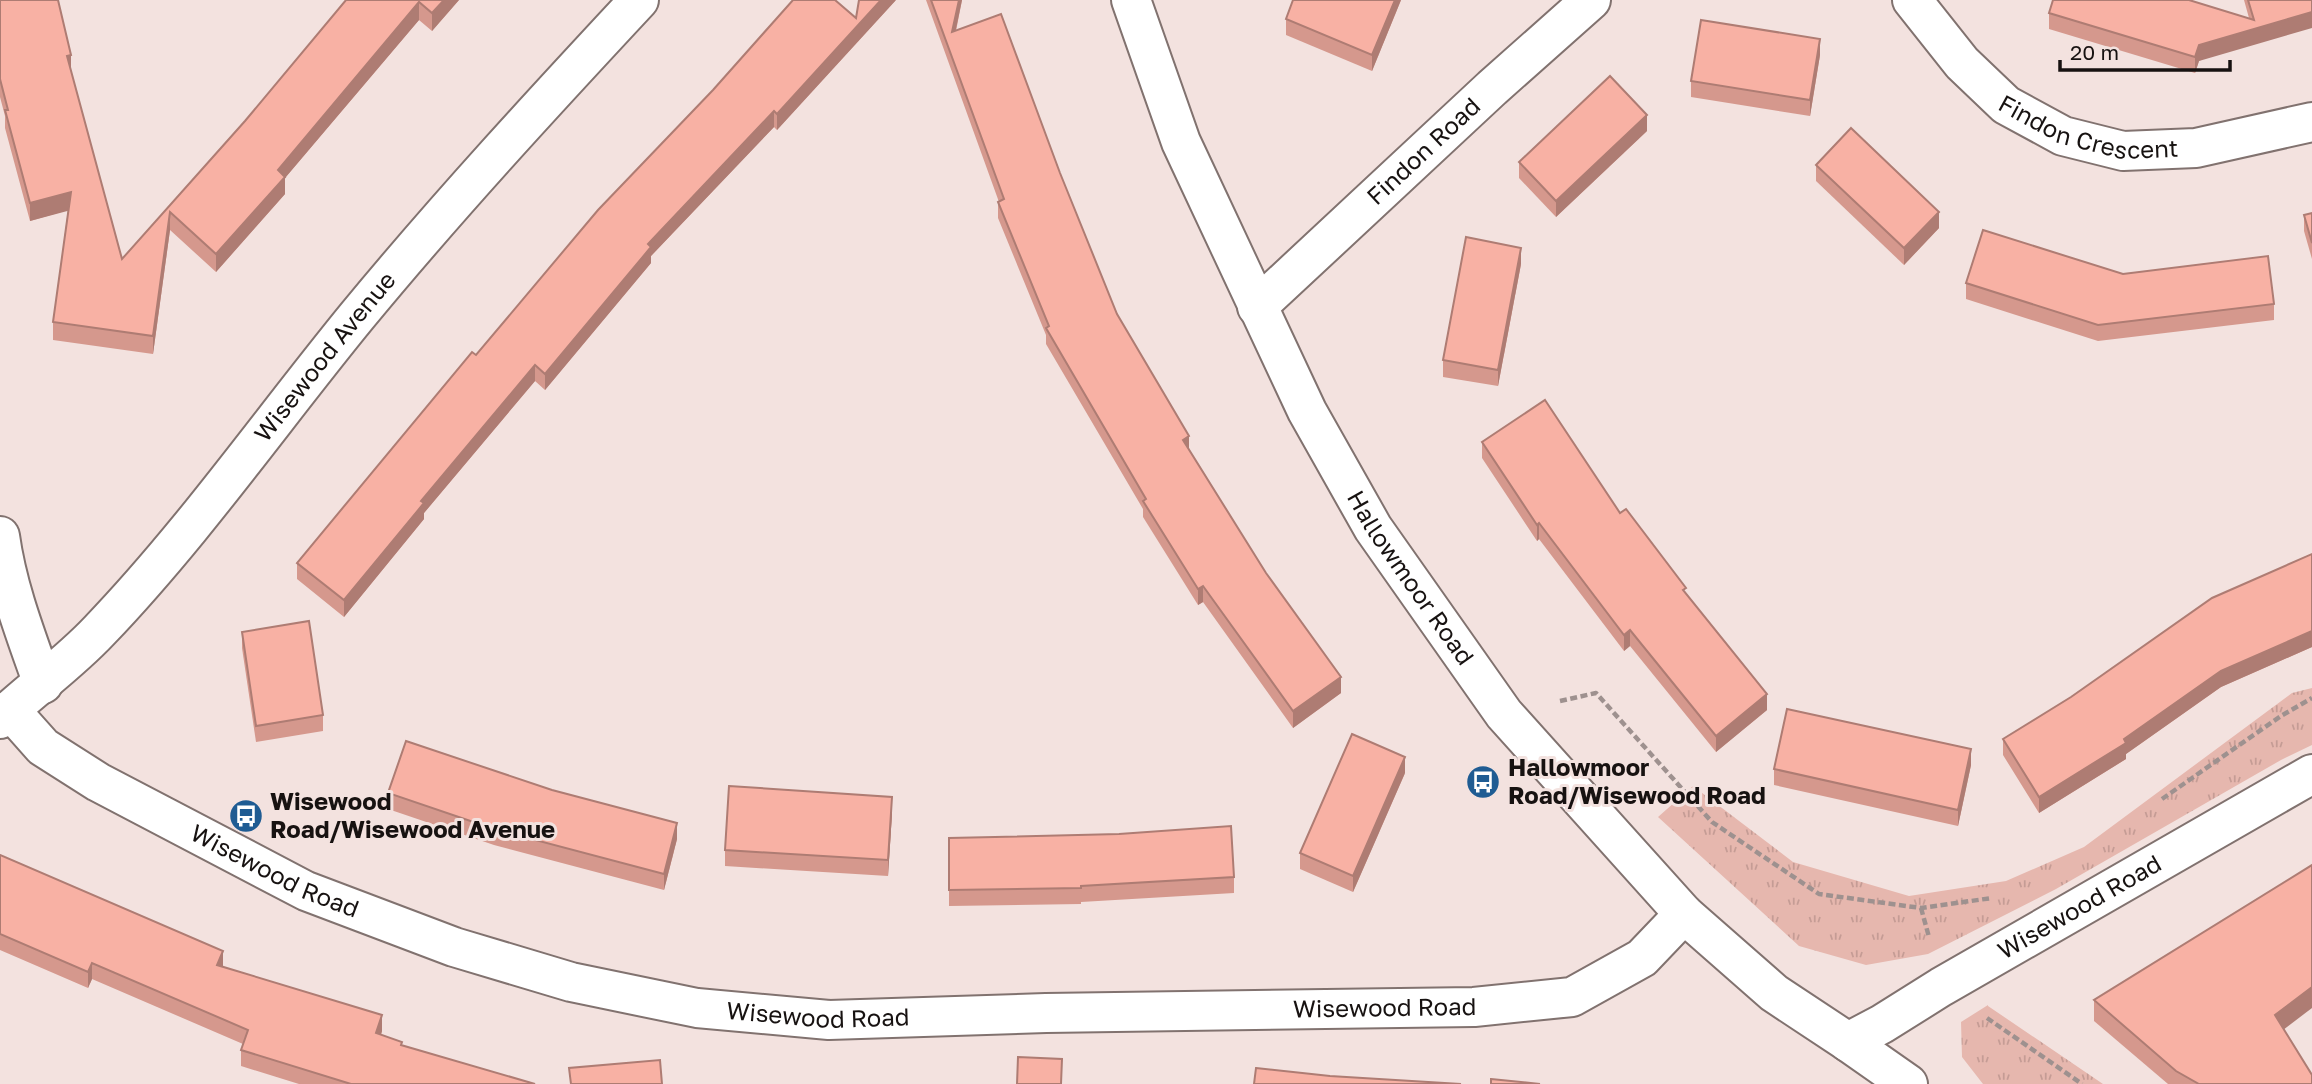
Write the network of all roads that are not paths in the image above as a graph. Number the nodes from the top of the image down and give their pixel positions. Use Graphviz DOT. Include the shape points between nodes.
graph roads {
  1 [pos="639,0"];
  2 [pos="1131,0"];
  3 [pos="1591,0"];
  4 [pos="1912,0"];
  5 [pos="2312,122"];
  6 [pos="1257,307"];
  7 [pos="0,536"];
  8 [pos="43,684"];
  9 [pos="5,714"];
  10 [pos="2312,774"];
  11 [pos="1684,914"];
  12 [pos="1849,1042"];
  13 [pos="1908,1084"];
  1 -- 8 [label="street, Wisewood Avenue" via="358,315 194,523 99,632"];
  2 -- 6 [label="street, Hallowmoor Road" via="1181,142"];
  3 -- 6 [label="street, Findon Road"];
  4 -- 5 [label="street, Findon Crescent" via="1962,62 2006,105 2063,136 2123,151 2196,148"];
  6 -- 11 [label="street, Hallowmoor Road" via="1307,411 1373,528 1504,714"];
  7 -- 8 [label="street"];
  8 -- 9 [label="street, Wisewood Avenue"];
  9 -- 11 [label="street, Wisewood Road" via="43,747 98,782 306,891 454,947 571,982 697,1008 829,1020 1474,1007 1572,997 1642,958"];
  10 -- 12 [label="street, Wisewood Road"];
  11 -- 12 [label="street, Hallowmoor Road" via="1774,993"];
  12 -- 13 [label="street, Hallowmoor Road"];
}
